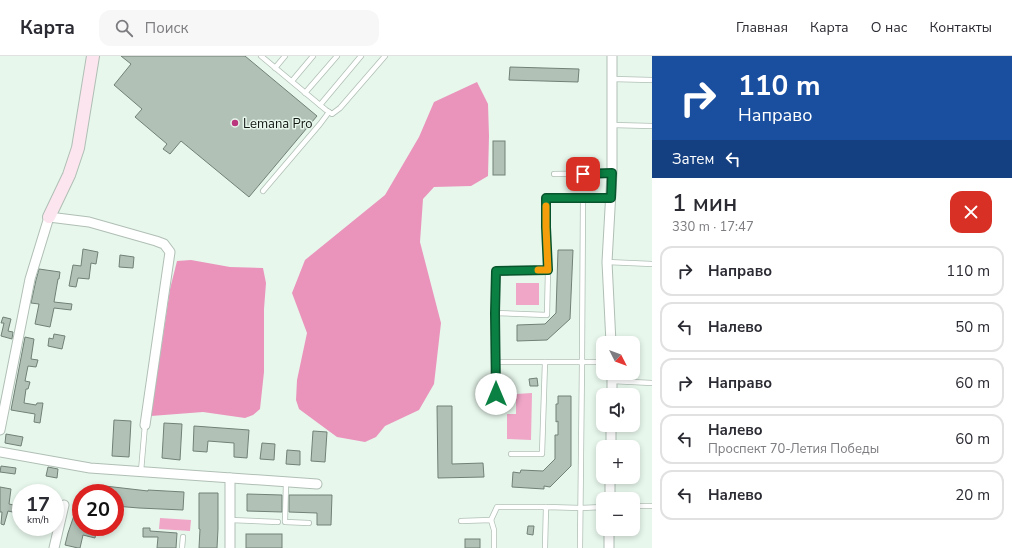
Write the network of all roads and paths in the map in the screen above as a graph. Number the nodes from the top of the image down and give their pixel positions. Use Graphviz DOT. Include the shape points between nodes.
graph roads {
  1 [pos="93,56"];
  2 [pos="262,56"];
  3 [pos="285,56"];
  4 [pos="313,56"];
  5 [pos="337,56"];
  6 [pos="361,56"];
  7 [pos="377,56"];
  8 [pos="385,56"];
  9 [pos="612,56"];
  10 [pos="381,61"];
  11 [pos="275,68"];
  12 [pos="612,79"];
  13 [pos="652,80"];
  14 [pos="292,81"];
  15 [pos="305,93"];
  16 [pos="320,105"];
  17 [pos="329,112"];
  18 [pos="612,125"];
  19 [pos="652,126"];
  20 [pos="612,173"];
  21 [pos="554,174"];
  22 [pos="264,191"];
  23 [pos="583,198"];
  24 [pos="611,198"];
  25 [pos="49,217"];
  26 [pos="608,262"];
  27 [pos="652,264"];
  28 [pos="548,270"];
  29 [pos="495,313"];
  30 [pos="611,336"];
  31 [pos="496,362"];
  32 [pos="545,362"];
  33 [pos="582,362"];
  34 [pos="596,362"];
  35 [pos="632,380"];
  36 [pos="652,383"];
  37 [pos="496,394"];
  38 [pos="145,425"];
  39 [pos="0,430"];
  40 [pos="0,452"];
  41 [pos="511,454"];
  42 [pos="141,471"];
  43 [pos="230,478"];
  44 [pos="286,482"];
  45 [pos="317,484"];
  46 [pos="640,506"];
  47 [pos="652,506"];
  48 [pos="546,507"];
  49 [pos="596,507"];
  50 [pos="581,508"];
  51 [pos="230,520"];
  52 [pos="491,520"];
  53 [pos="461,521"];
  54 [pos="278,522"];
  55 [pos="309,523"];
  56 [pos="57,536"];
  57 [pos="609,536"];
  58 [pos="183,537"];
  59 [pos="54,548"];
  60 [pos="182,548"];
  61 [pos="230,548"];
  62 [pos="494,548"];
  63 [pos="545,548"];
  64 [pos="580,548"];
  65 [pos="609,548"];
  1 -- 25 [label="street" via="78,148 69,175"];
  2 -- 11 [label="lane"];
  3 -- 11 [label="lane"];
  4 -- 14 [label="lane"];
  5 -- 15 [label="lane"];
  6 -- 16 [label="lane"];
  7 -- 10 [label="lane"];
  8 -- 10 [label="lane"];
  9 -- 12 [label="street"];
  10 -- 17 [label="lane" via="340,108 332,114"];
  11 -- 14 [label="lane"];
  12 -- 13 [label="lane"];
  12 -- 18 [label="street"];
  14 -- 15 [label="lane"];
  15 -- 16 [label="lane"];
  16 -- 17 [label="lane"];
  17 -- 22 [label="lane"];
  18 -- 19 [label="lane"];
  18 -- 20 [label="street"];
  20 -- 21 [label="lane"];
  20 -- 24 [label="street"];
  23 -- 24 [label="lane"];
  23 -- 28 [label="lane" via="546,198"];
  23 -- 33 [label="lane"];
  24 -- 26 [label="street"];
  25 -- 38 [label="street" via="89,222 156,241 164,244 170,252"];
  25 -- 39 [label="street" via="30,279"];
  26 -- 27 [label="lane"];
  26 -- 30 [label="street"];
  28 -- 29 [label="lane" via="496,271"];
  28 -- 29 [label="lane" via="547,315"];
  29 -- 31 [label="lane"];
  31 -- 32 [label="lane"];
  31 -- 37 [label="lane"];
  32 -- 33 [label="lane"];
  32 -- 41 [label="lane" via="542,454"];
  33 -- 34 [label="lane"];
  33 -- 50 [label="lane"];
  35 -- 36 [label="lane"];
  38 -- 42 [label="lane"];
  40 -- 42 [label="street" via="90,468"];
  42 -- 43 [label="street"];
  43 -- 44 [label="street"];
  43 -- 51 [label="street"];
  44 -- 45 [label="street"];
  44 -- 55 [label="lane" via="285,522"];
  46 -- 47 [label="lane"];
  48 -- 50 [label="lane"];
  48 -- 52 [label="lane" via="497,507"];
  48 -- 63 [label="lane"];
  49 -- 50 [label="lane"];
  50 -- 64 [label="lane"];
  51 -- 54 [label="lane"];
  51 -- 61 [label="street"];
  52 -- 53 [label="lane"];
  52 -- 62 [label="lane"];
  56 -- 59 [label="street"];
  57 -- 65 [label="street"];
  58 -- 60 [label="lane"];
}
